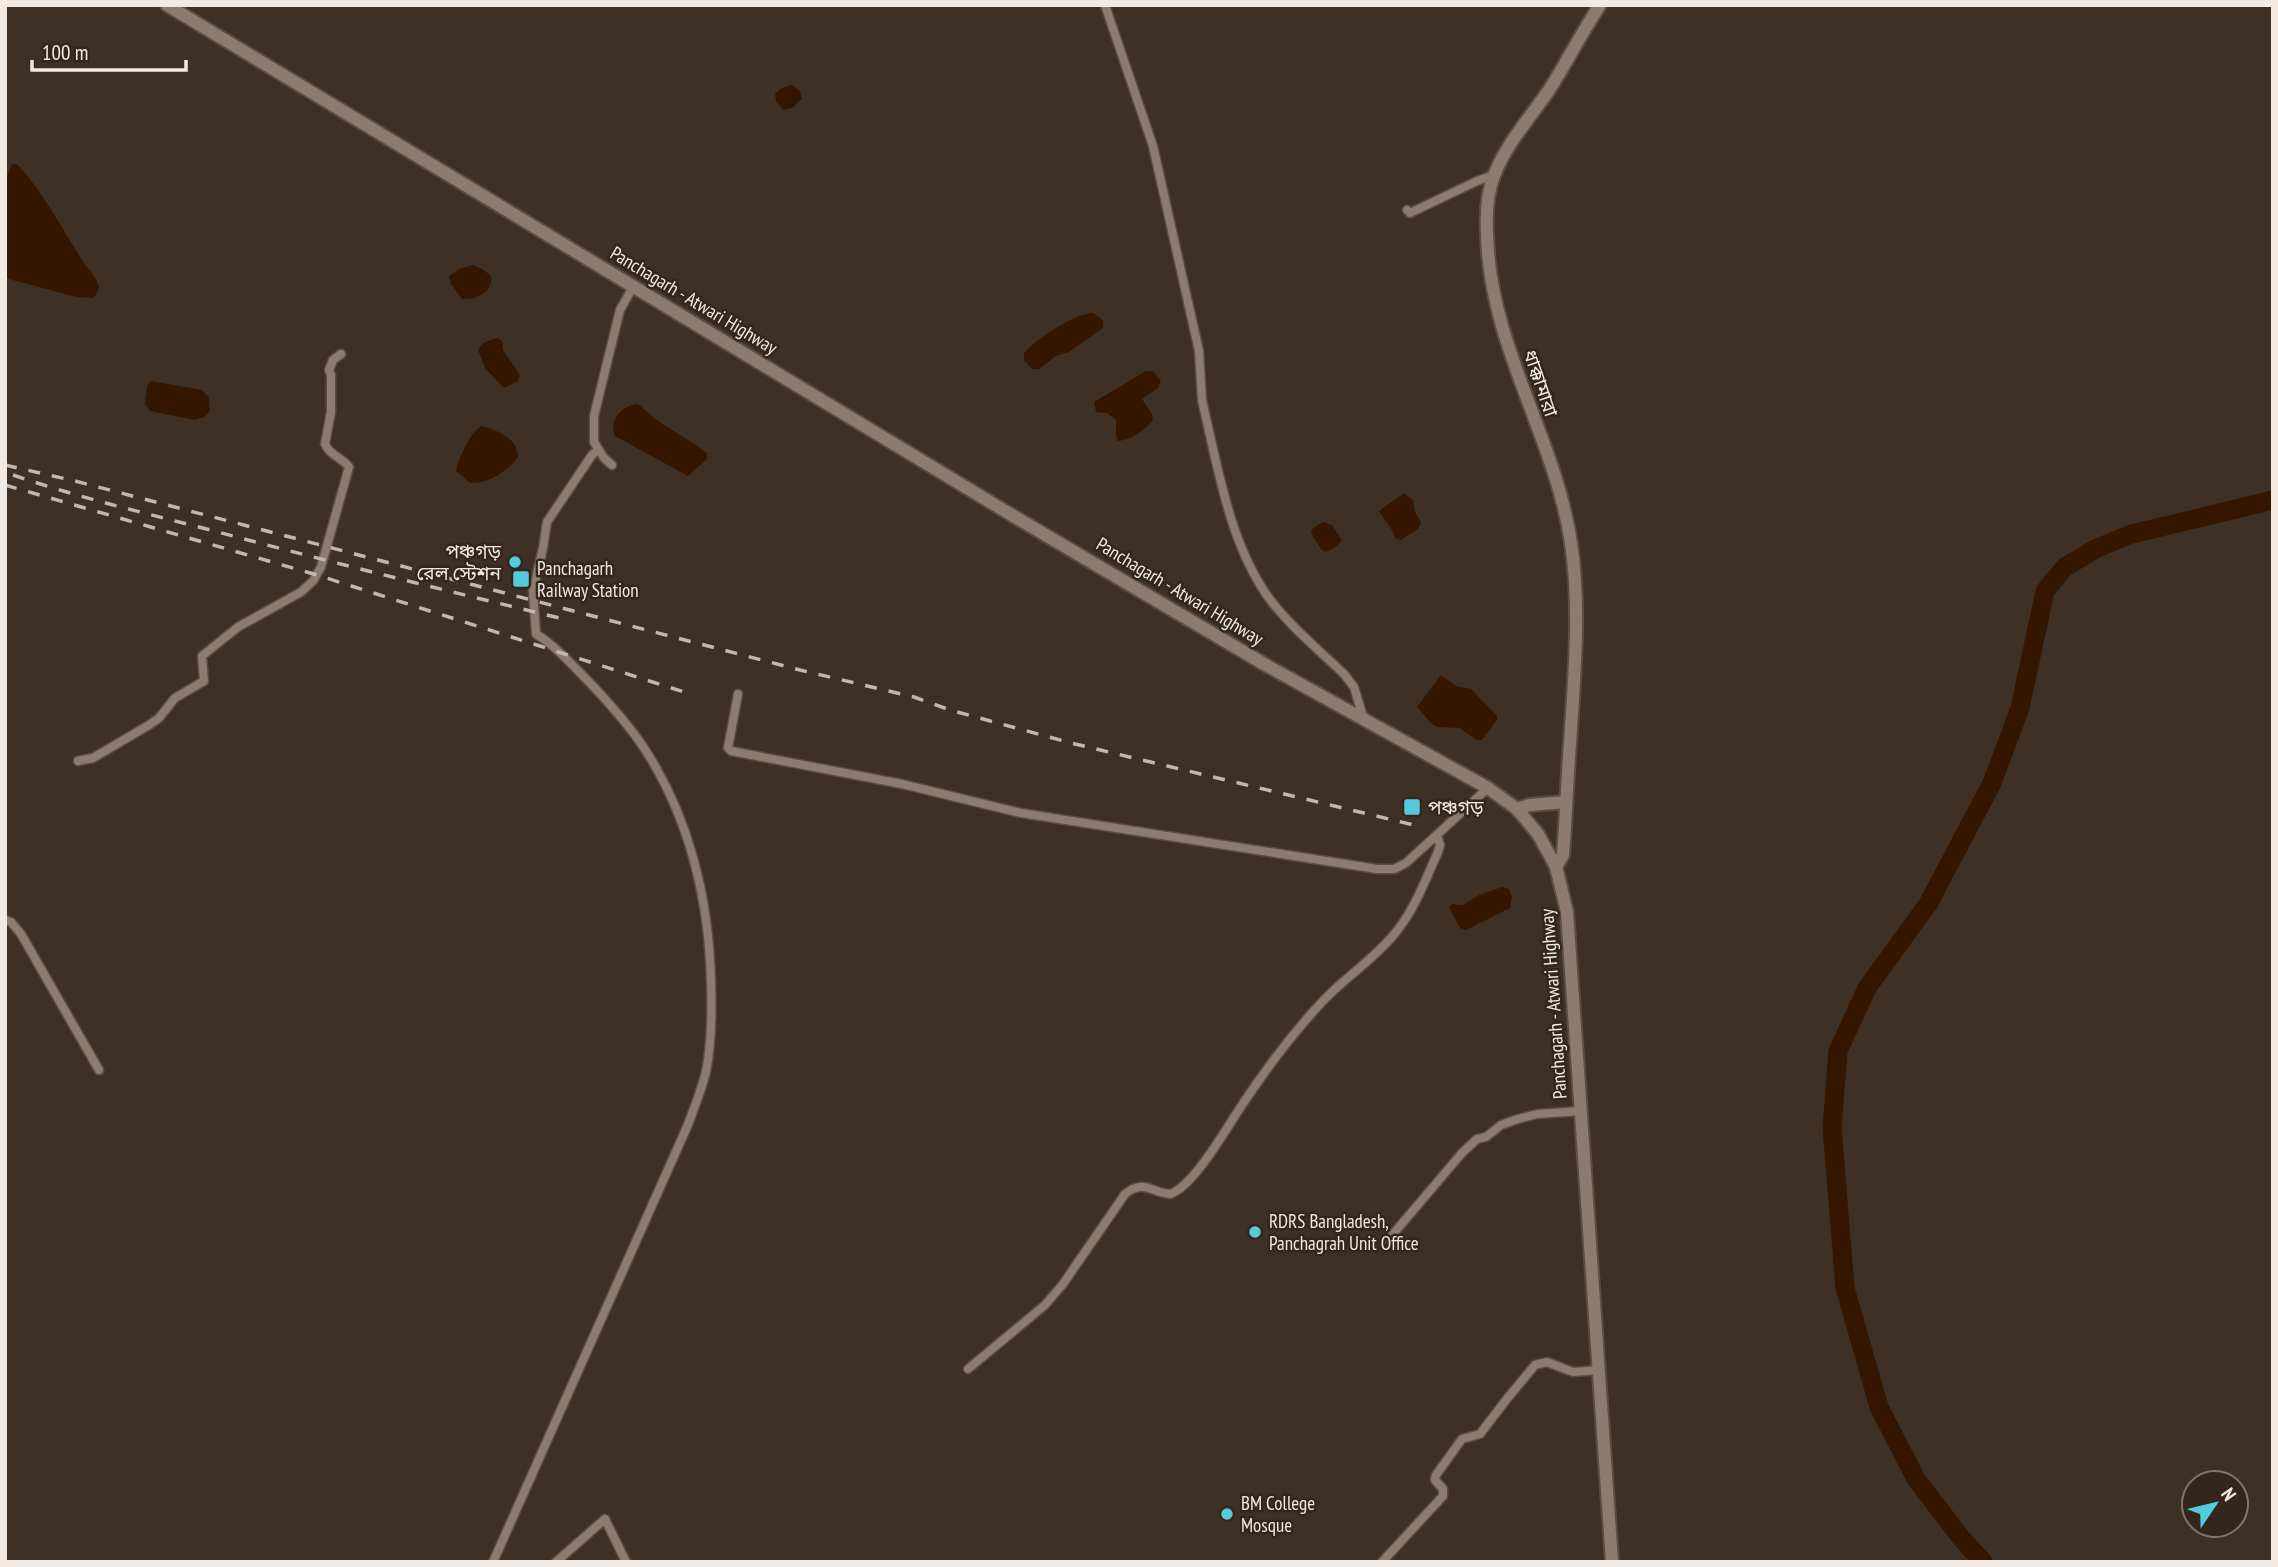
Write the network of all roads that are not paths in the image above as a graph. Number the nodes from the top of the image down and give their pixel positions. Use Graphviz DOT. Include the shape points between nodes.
graph roads {
  1 [pos="167,5"];
  2 [pos="1105,5"];
  3 [pos="1600,5"];
  4 [pos="1494,175"];
  5 [pos="1407,210"];
  6 [pos="634,285"];
  7 [pos="341,354"];
  8 [pos="598,450"];
  9 [pos="612,465"];
  10 [pos="738,694"];
  11 [pos="1363,717"];
  12 [pos="78,761"];
  13 [pos="1488,788"];
  14 [pos="1566,802"];
  15 [pos="1517,809"];
  16 [pos="1437,835"];
  17 [pos="1556,867"];
  18 [pos="5,920"];
  19 [pos="99,1070"];
  20 [pos="1581,1111"];
  21 [pos="1388,1240"];
  22 [pos="968,1369"];
  23 [pos="1599,1370"];
  24 [pos="493,1562"];
  25 [pos="556,1562"];
  26 [pos="626,1562"];
  27 [pos="1382,1562"];
  28 [pos="1612,1562"];
  1 -- 6 [label="main road, Panchagarh - Atwari Highway"];
  2 -- 11 [label="street" via="1153,146 1199,351 1202,400 1234,530 1266,594 1344,674 1354,687"];
  3 -- 4 [label="main road, ধাক্কামারা"];
  4 -- 5 [label="street" via="1410,213"];
  4 -- 14 [label="main road, ধাক্কামারা" via="1486,221 1493,296 1557,484 1571,544 1576,618"];
  6 -- 8 [label="street" via="620,310 594,416 592,432"];
  6 -- 11 [label="main road, Panchagarh - Atwari Highway" via="1015,517"];
  7 -- 12 [label="street" via="328,370 331,412 325,444 331,455 349,467 317,575 301,592 246,623 202,656 204,681 175,698 159,718 93,758"];
  8 -- 9 [label="street"];
  8 -- 24 [label="street" via="547,522 533,591 536,634 625,722 655,766 677,812 705,906 712,992 709,1050 687,1127"];
  10 -- 16 [label="street" via="731,751 1021,813 1377,869 1400,867"];
  11 -- 13 [label="main road, Panchagarh - Atwari Highway"];
  13 -- 15 [label="main road, Panchagarh - Atwari Highway"];
  13 -- 16 [label="street"];
  14 -- 15 [label="main road"];
  14 -- 17 [label="main road, ধাক্কামারা" via="1563,855"];
  15 -- 17 [label="main road, Panchagarh - Atwari Highway"];
  16 -- 22 [label="street" via="1438,852 1396,932 1322,1002 1267,1066 1182,1188 1170,1194 1136,1186 1125,1194 1045,1305"];
  17 -- 20 [label="main road, Panchagarh - Atwari Highway" via="1569,933"];
  18 -- 19 [label="street" via="21,934"];
  20 -- 21 [label="street" via="1518,1119 1477,1139"];
  20 -- 23 [label="main road, Panchagarh - Atwari Highway"];
  23 -- 27 [label="street" via="1573,1371 1547,1362 1535,1365 1480,1434 1458,1444 1436,1475 1443,1496"];
  23 -- 28 [label="main road, Panchagarh - Atwari Highway"];
  25 -- 26 [label="street" via="605,1519"];
}
